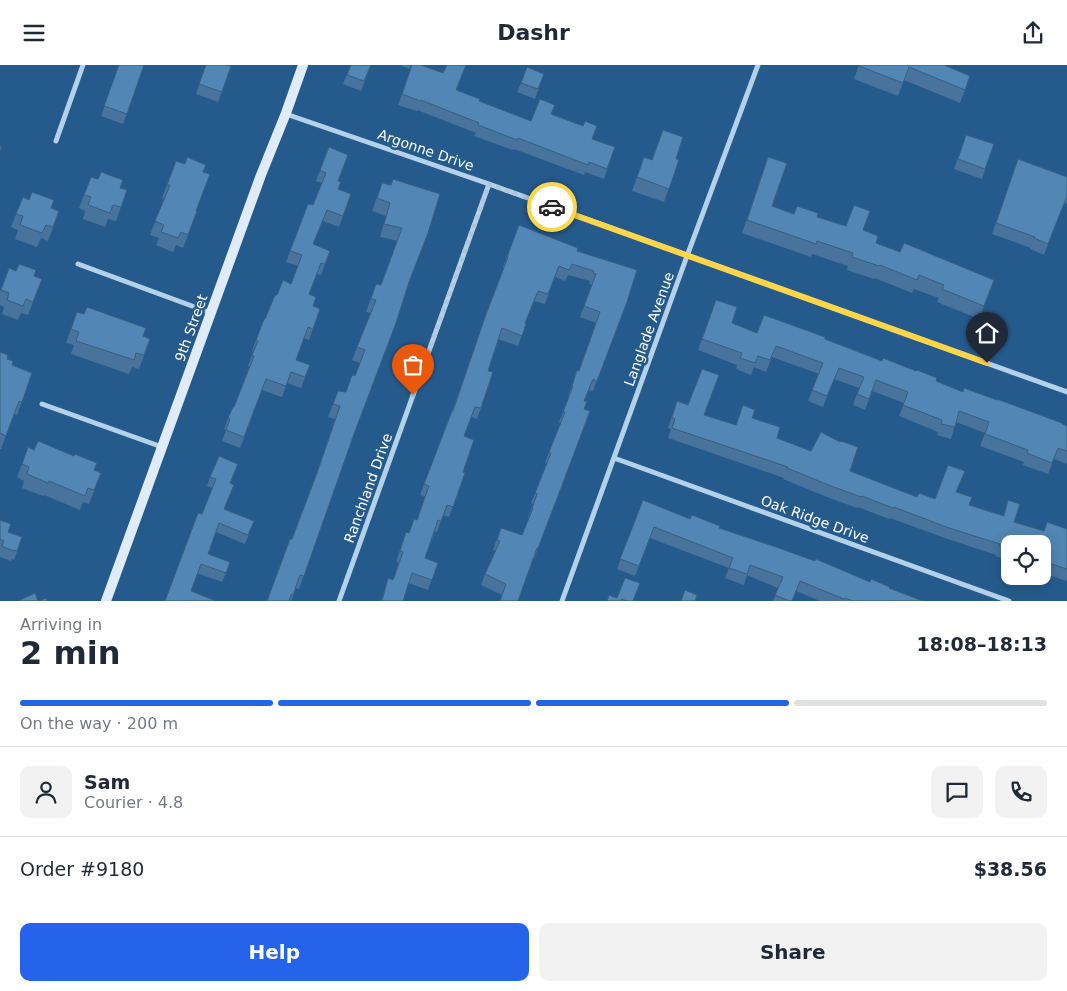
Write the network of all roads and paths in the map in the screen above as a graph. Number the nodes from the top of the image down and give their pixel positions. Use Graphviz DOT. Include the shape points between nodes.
graph roads {
  1 [pos="83,65"];
  2 [pos="303,65"];
  3 [pos="758,65"];
  4 [pos="286,113"];
  5 [pos="56,141"];
  6 [pos="489,184"];
  7 [pos="687,256"];
  8 [pos="78,264"];
  9 [pos="211,313"];
  10 [pos="1067,392"];
  11 [pos="42,404"];
  12 [pos="162,447"];
  13 [pos="614,459"];
  14 [pos="106,601"];
  15 [pos="339,601"];
  16 [pos="562,601"];
  17 [pos="1009,601"];
  1 -- 5 [label="street"];
  2 -- 4 [label="street, 9th Street"];
  3 -- 7 [label="street, Langlade Avenue"];
  4 -- 6 [label="street, Argonne Drive"];
  4 -- 9 [label="street, 9th Street"];
  6 -- 7 [label="street, Argonne Drive"];
  6 -- 15 [label="street, Ranchland Drive"];
  7 -- 10 [label="street, Argonne Drive"];
  7 -- 13 [label="street, Langlade Avenue"];
  8 -- 9 [label="street"];
  9 -- 12 [label="street, 9th Street"];
  11 -- 12 [label="street"];
  12 -- 14 [label="street, 9th Street"];
  13 -- 16 [label="street, Langlade Avenue"];
  13 -- 17 [label="street, Oak Ridge Drive"];
}
